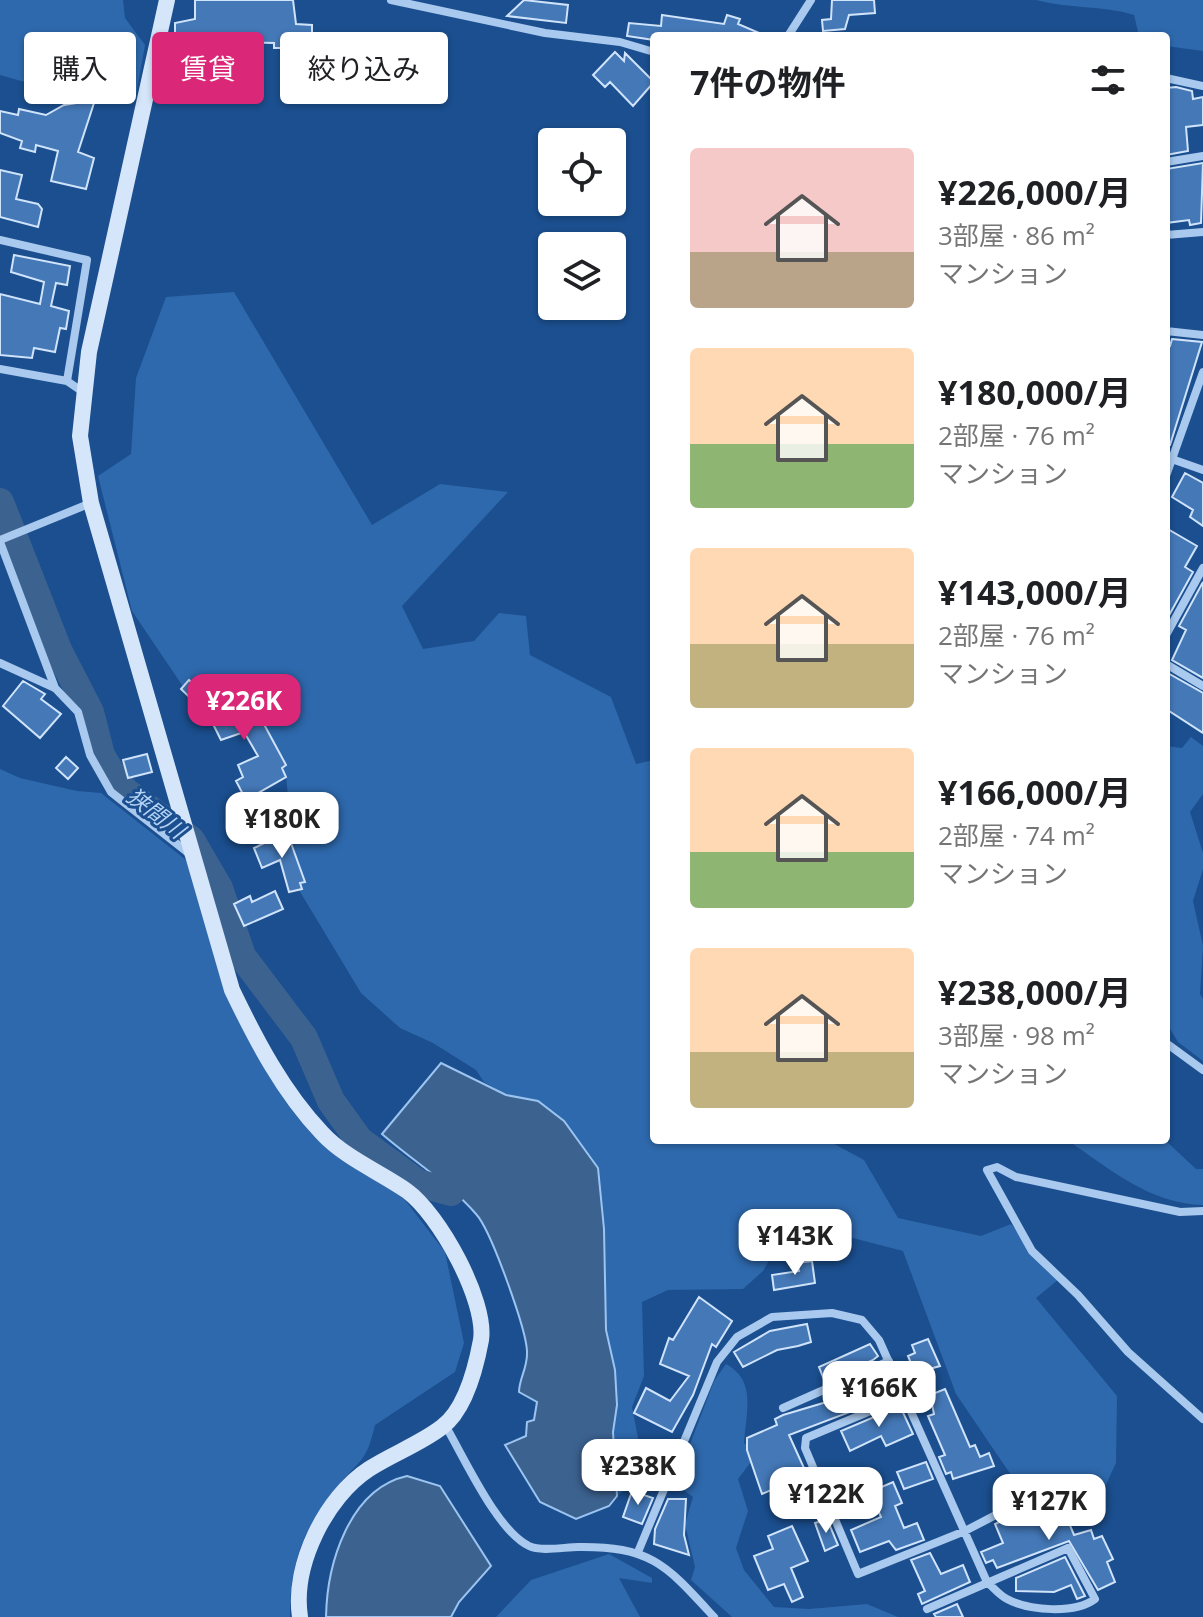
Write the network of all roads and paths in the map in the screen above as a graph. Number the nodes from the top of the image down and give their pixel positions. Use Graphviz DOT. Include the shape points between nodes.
graph roads {
  1 [pos="167,0"];
  2 [pos="391,0"];
  3 [pos="811,0"];
  4 [pos="791,32"];
  5 [pos="650,51"];
  6 [pos="1170,79"];
  7 [pos="1203,86"];
  8 [pos="1203,156"];
  9 [pos="1170,161"];
  10 [pos="1203,232"];
  11 [pos="1170,235"];
  12 [pos="0,240"];
  13 [pos="1170,331"];
  14 [pos="1203,335"];
  15 [pos="0,369"];
  16 [pos="1203,372"];
  17 [pos="67,381"];
  18 [pos="84,393"];
  19 [pos="1170,459"];
  20 [pos="1203,470"];
  21 [pos="91,503"];
  22 [pos="0,541"];
  23 [pos="1203,568"];
  24 [pos="1170,628"];
  25 [pos="0,663"];
  26 [pos="1170,666"];
  27 [pos="1203,686"];
  28 [pos="55,688"];
  29 [pos="191,855"];
  30 [pos="1170,1046"];
  31 [pos="1203,1070"];
  32 [pos="1203,1211"];
  33 [pos="889,1361"];
  34 [pos="906,1396"];
  35 [pos="783,1408"];
  36 [pos="1203,1419"];
  37 [pos="445,1425"];
  38 [pos="1036,1494"];
  39 [pos="965,1531"];
  40 [pos="638,1552"];
  41 [pos="987,1582"];
  42 [pos="927,1609"];
  43 [pos="300,1617"];
  44 [pos="714,1617"];
  1 -- 18 [label="street"];
  2 -- 5 [label="street"];
  3 -- 4 [label="street"];
  6 -- 7 [label="street"];
  8 -- 9 [label="street"];
  10 -- 11 [label="street"];
  12 -- 17 [label="street" via="87,260"];
  13 -- 14 [label="street"];
  15 -- 17 [label="street"];
  16 -- 19 [label="street"];
  17 -- 18 [label="street"];
  18 -- 21 [label="street" via="80,436"];
  19 -- 20 [label="street"];
  21 -- 22 [label="street"];
  21 -- 29 [label="street"];
  22 -- 28 [label="street"];
  23 -- 24 [label="street"];
  25 -- 28 [label="street"];
  26 -- 27 [label="street"];
  28 -- 29 [label="street" via="78,712 90,755 111,792"];
  29 -- 37 [label="street" via="232,990 261,1050 323,1135 409,1193 436,1220 469,1281 482,1335 473,1381"];
  30 -- 31 [label="street"];
  32 -- 36 [label="street" via="1180,1212 1016,1177 997,1167 987,1170 1032,1251 1128,1352"];
  33 -- 34 [label="street"];
  33 -- 35 [label="street"];
  33 -- 40 [label="street" via="862,1320 832,1313 772,1317 737,1337 717,1362"];
  34 -- 39 [label="street"];
  34 -- 39 [label="street" via="806,1438 805,1448 858,1574"];
  37 -- 40 [label="street" via="509,1531 531,1547"];
  37 -- 43 [label="street" via="366,1471 334,1501 303,1571"];
  38 -- 39 [label="street"];
  39 -- 41 [label="street"];
  40 -- 44 [label="street" via="670,1569"];
  41 -- 41 [label="street" via="1068,1548 1095,1599 1085,1607 1022,1605 1004,1598"];
  41 -- 42 [label="street"];
}
